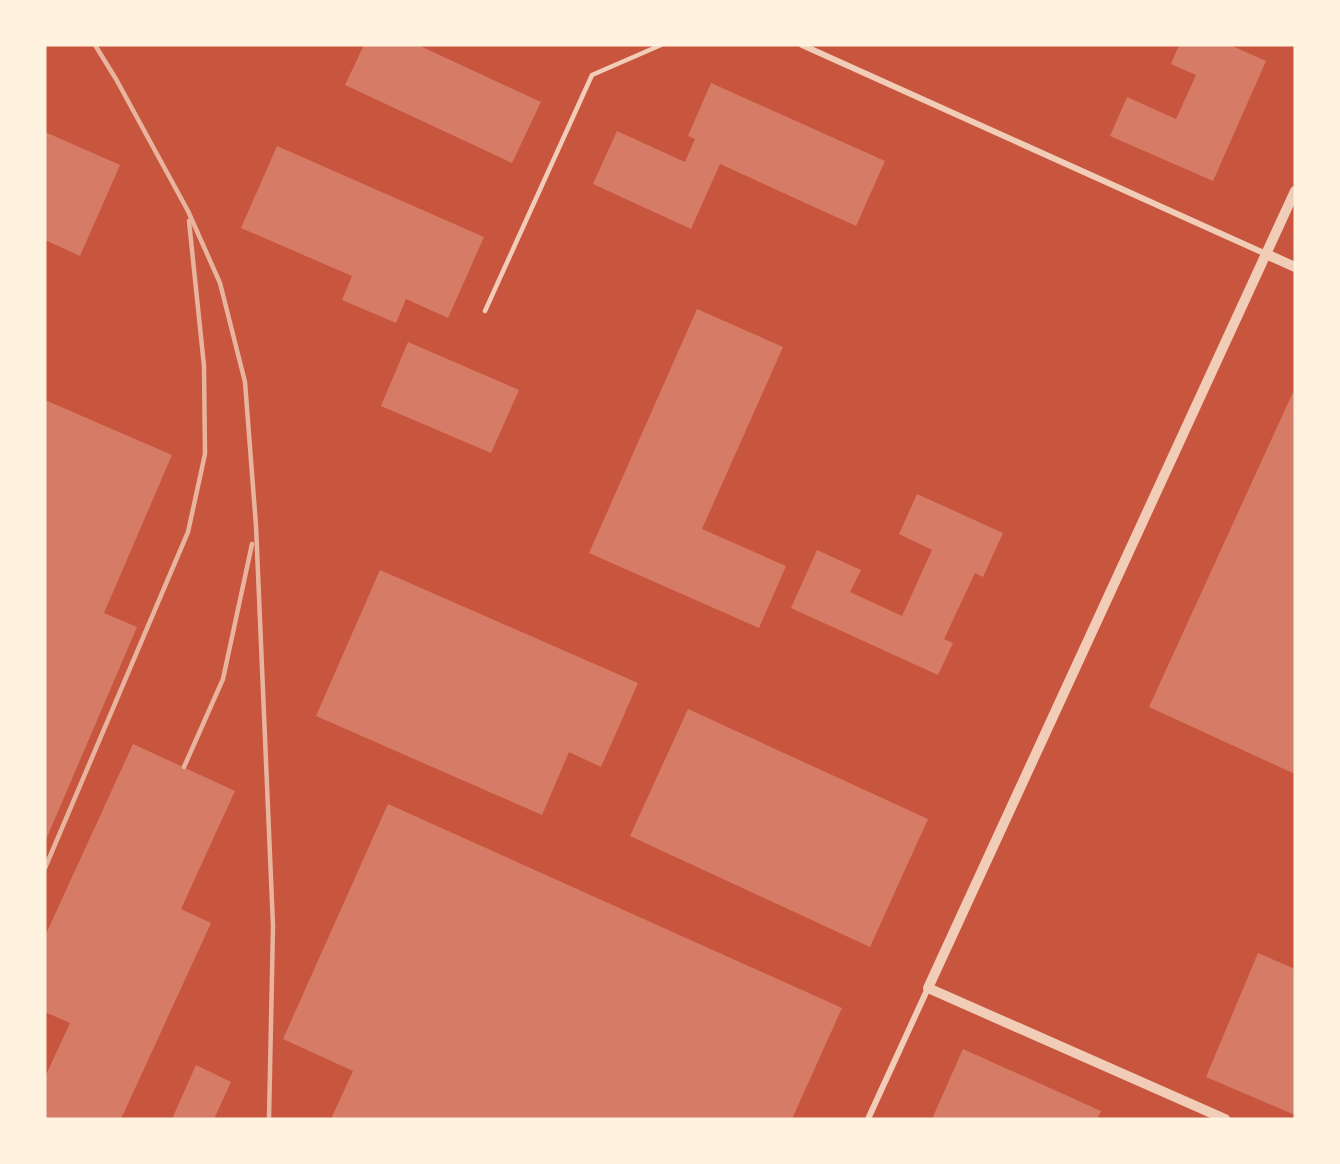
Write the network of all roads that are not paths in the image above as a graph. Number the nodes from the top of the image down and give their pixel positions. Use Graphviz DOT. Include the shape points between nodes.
graph roads {
  1 [pos="660,45"];
  2 [pos="802,45"];
  3 [pos="1295,191"];
  4 [pos="1266,254"];
  5 [pos="1295,267"];
  6 [pos="485,311"];
  7 [pos="928,988"];
  8 [pos="868,1119"];
  9 [pos="1225,1119"];
  1 -- 6 [label="lane" via="592,75"];
  2 -- 4 [label="street"];
  3 -- 4 [label="street"];
  4 -- 5 [label="street"];
  4 -- 7 [label="street"];
  7 -- 8 [label="street"];
  7 -- 9 [label="street"];
}
